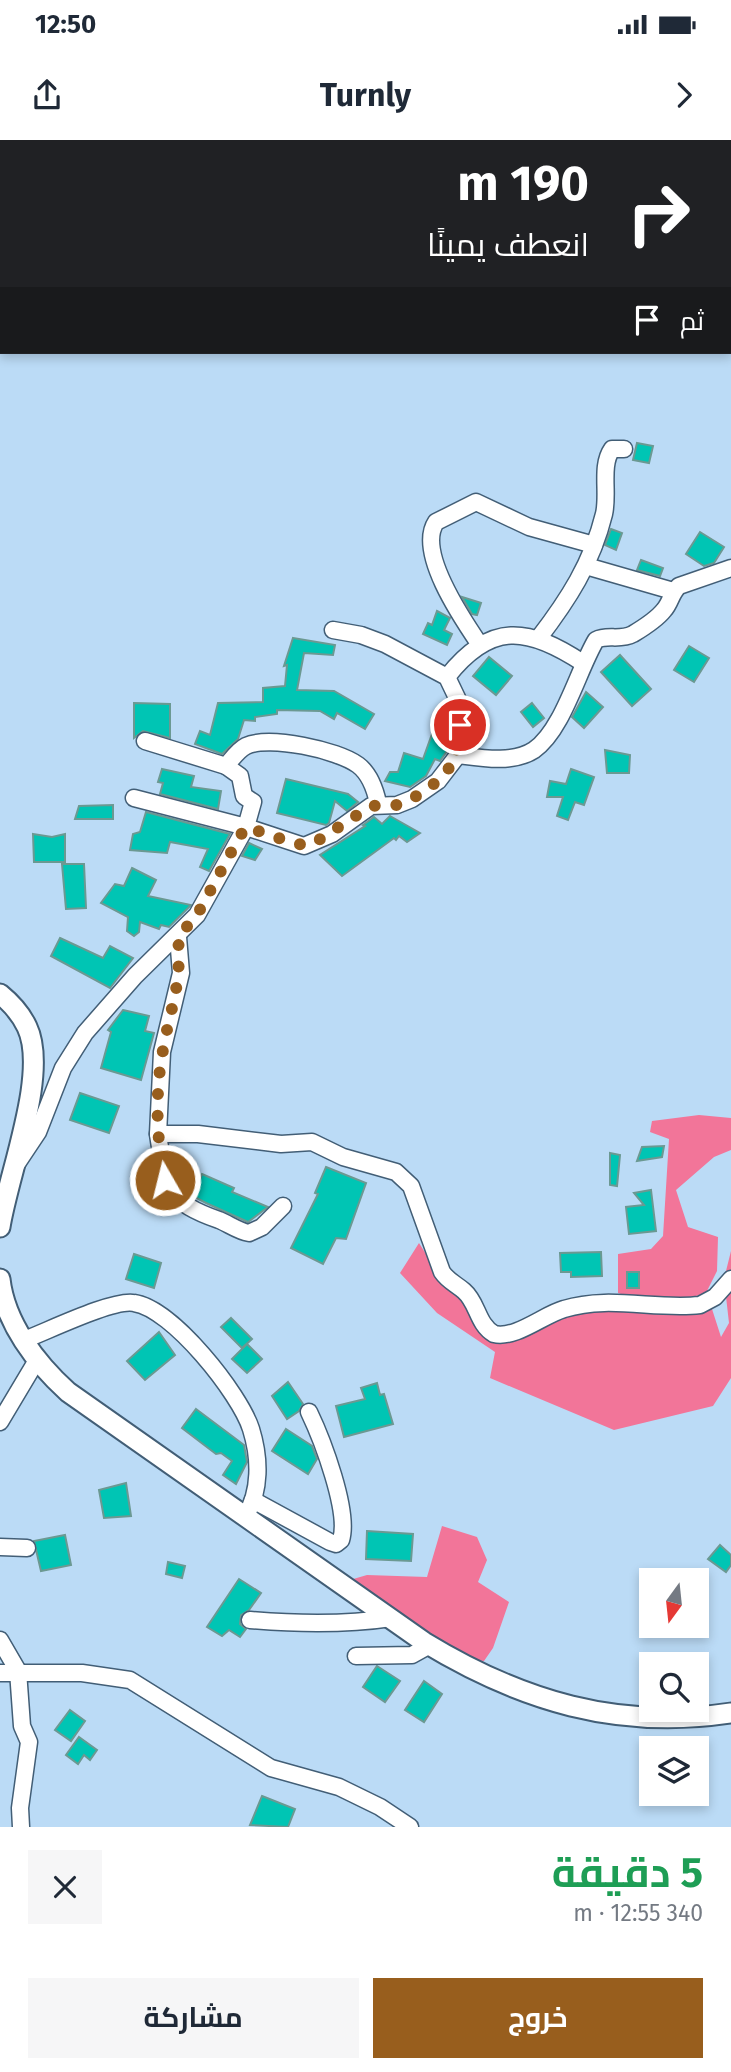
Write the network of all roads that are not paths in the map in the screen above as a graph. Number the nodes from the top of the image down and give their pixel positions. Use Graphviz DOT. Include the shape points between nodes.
graph roads {
  1 [pos="624,449"];
  2 [pos="594,545"];
  3 [pos="586,566"];
  4 [pos="731,568"];
  5 [pos="673,591"];
  6 [pos="333,630"];
  7 [pos="538,639"];
  8 [pos="480,645"];
  9 [pos="583,663"];
  10 [pos="447,677"];
  11 [pos="145,741"];
  12 [pos="458,755"];
  13 [pos="226,766"];
  14 [pos="134,798"];
  15 [pos="378,803"];
  16 [pos="246,827"];
  17 [pos="178,937"];
  18 [pos="0,994"];
  19 [pos="158,1134"];
  20 [pos="12,1170"];
  21 [pos="283,1206"];
  22 [pos="0,1227"];
  23 [pos="0,1279"];
  24 [pos="731,1279"];
  25 [pos="24,1340"];
  26 [pos="37,1360"];
  27 [pos="309,1412"];
  28 [pos="0,1422"];
  29 [pos="249,1509"];
  30 [pos="0,1546"];
  31 [pos="27,1548"];
  32 [pos="391,1619"];
  33 [pos="250,1620"];
  34 [pos="0,1640"];
  35 [pos="430,1645"];
  36 [pos="356,1656"];
  37 [pos="18,1671"];
  38 [pos="0,1673"];
  39 [pos="731,1713"];
  40 [pos="21,1827"];
  41 [pos="410,1827"];
  1 -- 2 [label="street" via="612,449 607,458 607,495"];
  2 -- 3 [label="street"];
  2 -- 8 [label="street" via="529,527 476,502 440,518 431,533 435,561"];
  3 -- 5 [label="street"];
  3 -- 7 [label="street" via="570,597"];
  4 -- 5 [label="street"];
  5 -- 9 [label="street" via="667,607 634,634 596,640"];
  6 -- 10 [label="street" via="385,644"];
  7 -- 8 [label="street" via="512,635"];
  7 -- 9 [label="street"];
  8 -- 10 [label="street"];
  9 -- 12 [label="street" via="553,726 533,750 506,758"];
  10 -- 12 [label="street" via="458,700"];
  11 -- 13 [label="street"];
  12 -- 15 [label="street" via="438,781 412,799 397,805"];
  13 -- 15 [label="street" via="239,751 256,743 329,752 365,771"];
  13 -- 16 [label="street" via="240,776 244,796 253,802"];
  14 -- 16 [label="street"];
  15 -- 16 [label="street" via="311,845"];
  16 -- 17 [label="street" via="197,915"];
  17 -- 19 [label="street" via="181,973 162,1052"];
  17 -- 20 [label="street" via="135,976 85,1033 63,1068 38,1132"];
  18 -- 20 [label="main road" via="28,1028 35,1060"];
  19 -- 21 [label="street" via="166,1184 189,1209 249,1233"];
  19 -- 24 [label="street" via="281,1144 312,1142 402,1175 415,1195 442,1272 464,1291 480,1322 494,1334 509,1334 544,1317 587,1305 700,1305 715,1297"];
  20 -- 22 [label="main road"];
  23 -- 25 [label="main road"];
  25 -- 26 [label="main road"];
  25 -- 29 [label="street" via="117,1303 135,1303 159,1312 195,1348 248,1422 257,1467"];
  26 -- 28 [label="street"];
  26 -- 29 [label="main road" via="83,1403"];
  27 -- 29 [label="street" via="331,1466 341,1540 330,1542"];
  29 -- 32 [label="main road"];
  30 -- 31 [label="street"];
  32 -- 33 [label="street" via="358,1623"];
  32 -- 35 [label="main road"];
  34 -- 37 [label="street"];
  35 -- 36 [label="street" via="412,1655"];
  35 -- 39 [label="main road" via="536,1698 604,1715 688,1719"];
  37 -- 38 [label="street"];
  37 -- 40 [label="street" via="22,1726 29,1742"];
  37 -- 41 [label="street" via="82,1673 130,1681 271,1768 339,1787"];
}
